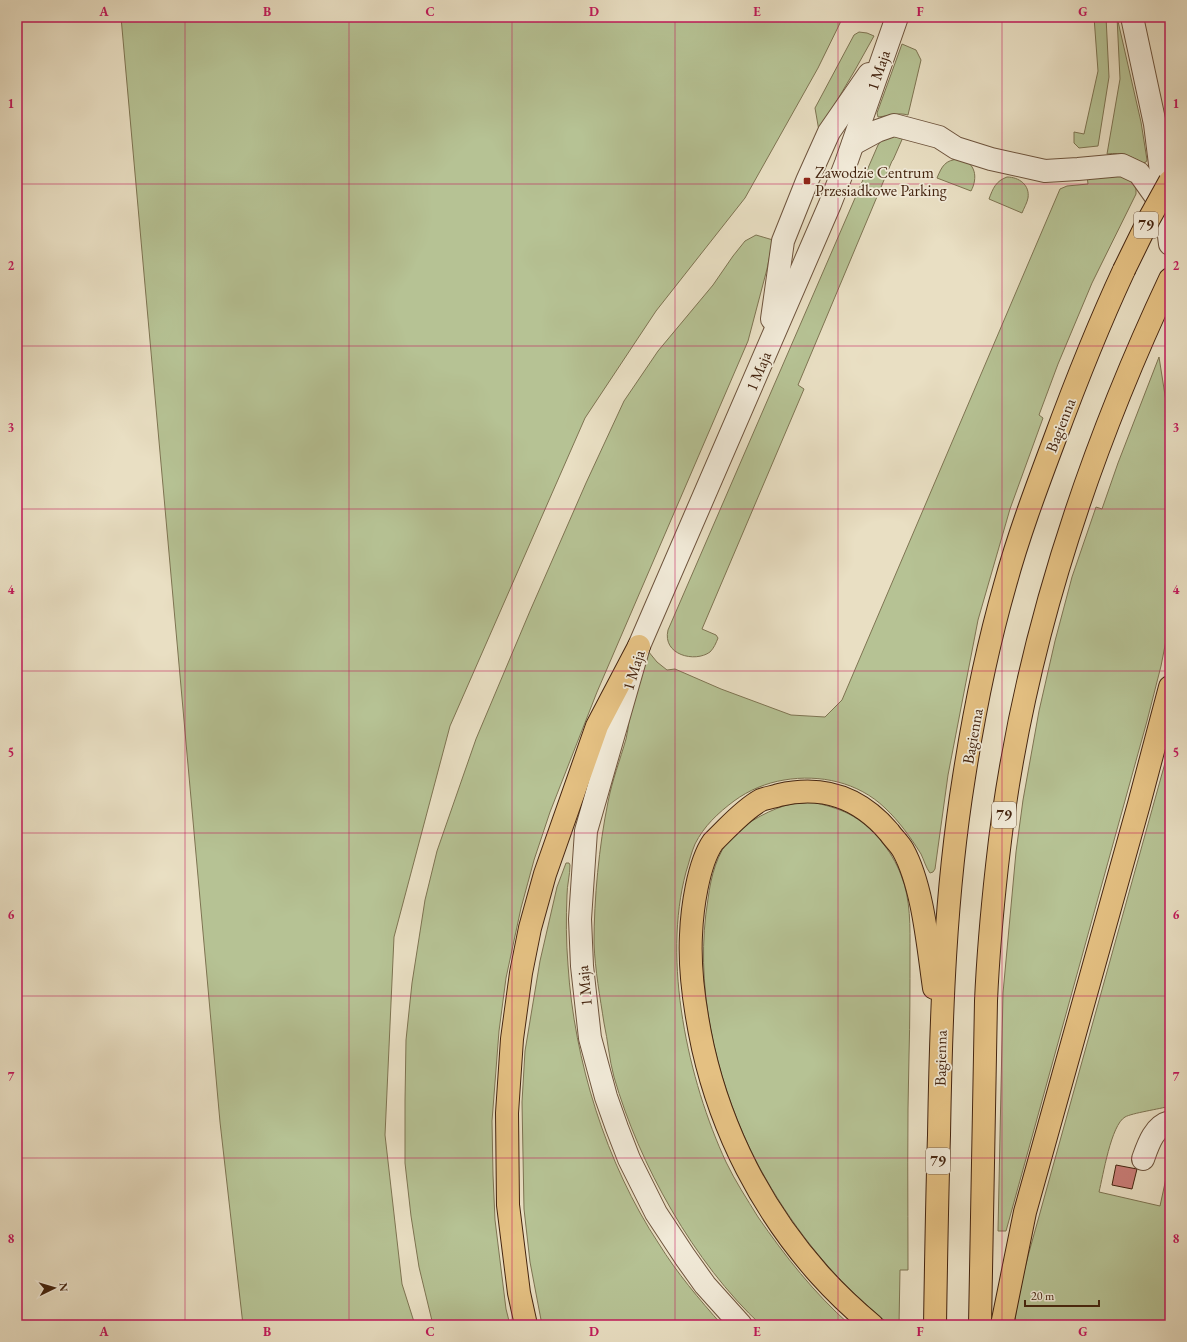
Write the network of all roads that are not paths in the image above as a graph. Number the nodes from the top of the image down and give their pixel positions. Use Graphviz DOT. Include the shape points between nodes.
graph roads {
  1 [pos="897,17"];
  2 [pos="1132,17"];
  3 [pos="884,53"];
  4 [pos="853,144"];
  5 [pos="1170,181"];
  6 [pos="1166,211"];
  7 [pos="1170,244"];
  8 [pos="1170,279"];
  9 [pos="769,346"];
  10 [pos="639,646"];
  11 [pos="1170,687"];
  12 [pos="941,1030"];
  13 [pos="1170,1122"];
  14 [pos="1143,1159"];
  15 [pos="526,1325"];
  16 [pos="741,1325"];
  17 [pos="872,1325"];
  18 [pos="935,1325"];
  19 [pos="980,1325"];
  20 [pos="1002,1325"];
  1 -- 3 [label="street, 1 Maja"];
  2 -- 6 [label="street" via="1155,124"];
  3 -- 4 [label="street, 1 Maja"];
  3 -- 9 [label="street" via="829,132 782,241"];
  4 -- 6 [label="street" via="876,131 894,125 939,137 956,148 991,159 1045,171 1122,165 1140,174"];
  4 -- 9 [label="street, 1 Maja"];
  5 -- 12 [label="main road, Bagienna / 79, bridge" via="1100,322 1027,514 1005,585 990,641 964,778 945,952"];
  6 -- 7 [label="street"];
  8 -- 19 [label="main road, 79" via="1138,350 1090,473 1060,560 1033,657 1012,760 997,864 986,994"];
  9 -- 10 [label="street, 1 Maja"];
  10 -- 15 [label="main road" via="597,726 545,874 530,928 520,980 512,1039 507,1121 508,1205"];
  10 -- 16 [label="street, 1 Maja" via="586,831 580,945 588,1025 616,1128 645,1193 689,1263"];
  11 -- 20 [label="main road" via="1025,1212"];
  12 -- 17 [label="main road" via="922,910 914,876 903,849 880,821 856,803 838,796 825,792 795,792 762,800 738,817 713,843 695,896 690,958 695,1009 717,1099 737,1150 766,1204 819,1274"];
  12 -- 18 [label="main road, Bagienna / 79"];
  13 -- 14 [label="street" via="1151,1137"];
}
